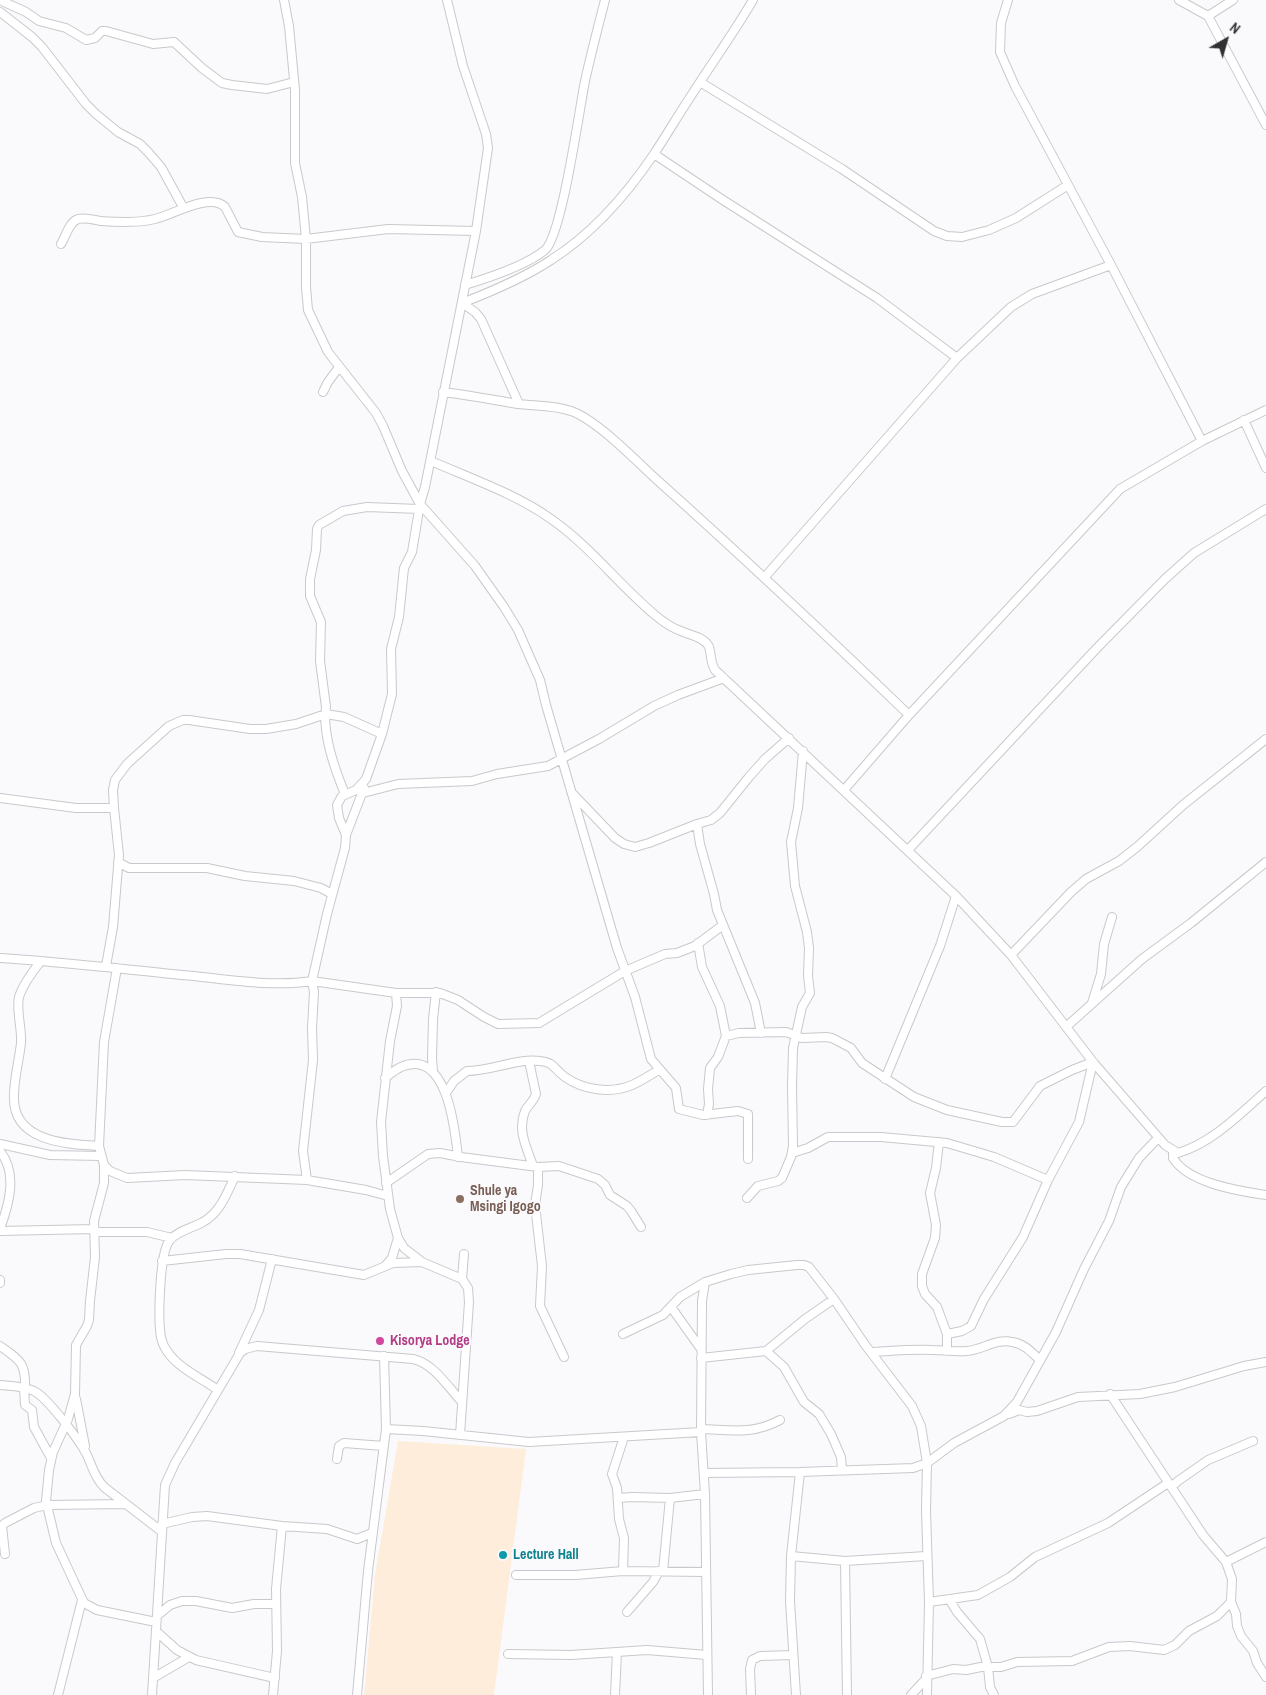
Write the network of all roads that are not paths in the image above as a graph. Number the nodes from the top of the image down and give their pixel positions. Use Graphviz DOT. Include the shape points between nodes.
graph roads {
  1 [pos="0,0"];
  2 [pos="284,0"];
  3 [pos="448,0"];
  4 [pos="605,0"];
  5 [pos="753,0"];
  6 [pos="1008,0"];
  7 [pos="1179,0"];
  8 [pos="1233,0"];
  9 [pos="0,12"];
  10 [pos="1208,16"];
  11 [pos="294,82"];
  12 [pos="700,82"];
  13 [pos="1266,125"];
  14 [pos="654,154"];
  15 [pos="1068,186"];
  16 [pos="183,208"];
  17 [pos="476,231"];
  18 [pos="306,239"];
  19 [pos="60,244"];
  20 [pos="1111,265"];
  21 [pos="465,285"];
  22 [pos="462,303"];
  23 [pos="958,358"];
  24 [pos="339,367"];
  25 [pos="323,392"];
  26 [pos="444,392"];
  27 [pos="519,404"];
  28 [pos="1266,410"];
  29 [pos="1244,420"];
  30 [pos="1202,441"];
  31 [pos="431,461"];
  32 [pos="1266,468"];
  33 [pos="419,507"];
  34 [pos="1266,509"];
  35 [pos="764,578"];
  36 [pos="724,678"];
  37 [pos="325,714"];
  38 [pos="909,715"];
  39 [pos="382,734"];
  40 [pos="789,738"];
  41 [pos="1266,739"];
  42 [pos="803,751"];
  43 [pos="562,759"];
  44 [pos="366,779"];
  45 [pos="844,790"];
  46 [pos="362,792"];
  47 [pos="572,792"];
  48 [pos="345,794"];
  49 [pos="0,798"];
  50 [pos="114,808"];
  51 [pos="697,824"];
  52 [pos="346,835"];
  53 [pos="908,850"];
  54 [pos="118,862"];
  55 [pos="1266,862"];
  56 [pos="332,894"];
  57 [pos="956,896"];
  58 [pos="1112,917"];
  59 [pos="723,925"];
  60 [pos="698,943"];
  61 [pos="1011,955"];
  62 [pos="0,958"];
  63 [pos="41,960"];
  64 [pos="106,966"];
  65 [pos="117,968"];
  66 [pos="625,971"];
  67 [pos="312,981"];
  68 [pos="436,992"];
  69 [pos="396,993"];
  70 [pos="1092,1003"];
  71 [pos="1066,1027"];
  72 [pos="761,1033"];
  73 [pos="726,1036"];
  74 [pos="795,1036"];
  75 [pos="529,1061"];
  76 [pos="1093,1062"];
  77 [pos="659,1070"];
  78 [pos="433,1072"];
  79 [pos="385,1078"];
  80 [pos="884,1079"];
  81 [pos="440,1081"];
  82 [pos="454,1081"];
  83 [pos="1266,1091"];
  84 [pos="446,1093"];
  85 [pos="707,1115"];
  86 [pos="1158,1138"];
  87 [pos="939,1142"];
  88 [pos="0,1144"];
  89 [pos="99,1146"];
  90 [pos="0,1151"];
  91 [pos="1173,1151"];
  92 [pos="792,1153"];
  93 [pos="101,1156"];
  94 [pos="458,1156"];
  95 [pos="748,1159"];
  96 [pos="104,1165"];
  97 [pos="536,1167"];
  98 [pos="235,1176"];
  99 [pos="307,1180"];
  100 [pos="1048,1180"];
  101 [pos="386,1183"];
  102 [pos="1266,1195"];
  103 [pos="388,1196"];
  104 [pos="747,1198"];
  105 [pos="641,1227"];
  106 [pos="0,1230"];
  107 [pos="94,1230"];
  108 [pos="172,1238"];
  109 [pos="398,1238"];
  110 [pos="464,1254"];
  111 [pos="272,1259"];
  112 [pos="162,1261"];
  113 [pos="422,1262"];
  114 [pos="385,1267"];
  115 [pos="462,1279"];
  116 [pos="704,1282"];
  117 [pos="834,1299"];
  118 [pos="671,1307"];
  119 [pos="623,1334"];
  120 [pos="948,1334"];
  121 [pos="0,1348"];
  122 [pos="701,1349"];
  123 [pos="947,1351"];
  124 [pos="766,1352"];
  125 [pos="871,1352"];
  126 [pos="0,1354"];
  127 [pos="384,1356"];
  128 [pos="564,1357"];
  129 [pos="236,1358"];
  130 [pos="701,1358"];
  131 [pos="1040,1360"];
  132 [pos="1266,1362"];
  133 [pos="0,1385"];
  134 [pos="25,1388"];
  135 [pos="218,1390"];
  136 [pos="75,1394"];
  137 [pos="1110,1394"];
  138 [pos="462,1402"];
  139 [pos="1004,1416"];
  140 [pos="780,1420"];
  141 [pos="66,1424"];
  142 [pos="386,1429"];
  143 [pos="701,1430"];
  144 [pos="460,1435"];
  145 [pos="624,1437"];
  146 [pos="1253,1441"];
  147 [pos="384,1446"];
  148 [pos="87,1455"];
  149 [pos="52,1458"];
  150 [pos="337,1459"];
  151 [pos="927,1463"];
  152 [pos="842,1470"];
  153 [pos="800,1472"];
  154 [pos="704,1473"];
  155 [pos="1170,1485"];
  156 [pos="705,1494"];
  157 [pos="618,1498"];
  158 [pos="670,1498"];
  159 [pos="126,1504"];
  160 [pos="47,1505"];
  161 [pos="282,1526"];
  162 [pos="162,1527"];
  163 [pos="372,1533"];
  164 [pos="1266,1542"];
  165 [pos="5,1554"];
  166 [pos="791,1556"];
  167 [pos="926,1556"];
  168 [pos="845,1561"];
  169 [pos="1226,1562"];
  170 [pos="623,1571"];
  171 [pos="661,1571"];
  172 [pos="706,1572"];
  173 [pos="516,1575"];
  174 [pos="949,1599"];
  175 [pos="82,1600"];
  176 [pos="929,1602"];
  177 [pos="1231,1602"];
  178 [pos="276,1604"];
  179 [pos="627,1612"];
  180 [pos="157,1619"];
  181 [pos="156,1631"];
  182 [pos="617,1652"];
  183 [pos="508,1654"];
  184 [pos="707,1655"];
  185 [pos="793,1655"];
  186 [pos="189,1658"];
  187 [pos="988,1667"];
  188 [pos="926,1677"];
  189 [pos="1266,1677"];
  190 [pos="153,1678"];
  191 [pos="276,1678"];
  192 [pos="58,1695"];
  193 [pos="152,1695"];
  194 [pos="273,1695"];
  195 [pos="357,1695"];
  196 [pos="615,1695"];
  197 [pos="708,1695"];
  198 [pos="751,1695"];
  199 [pos="796,1695"];
  200 [pos="847,1695"];
  201 [pos="911,1695"];
  202 [pos="927,1695"];
  203 [pos="994,1695"];
  1 -- 11 [label="street" via="39,21 66,28 86,40 106,31 153,44 174,42 222,83 267,89"];
  2 -- 11 [label="street"];
  3 -- 17 [label="street" via="462,66 488,148"];
  4 -- 21 [label="street" via="551,242 545,250 518,265"];
  5 -- 12 [label="street"];
  6 -- 15 [label="street" via="1001,23 1000,52"];
  7 -- 10 [label="street"];
  8 -- 10 [label="street"];
  9 -- 16 [label="street" via="42,47 96,114 148,152 161,167"];
  10 -- 13 [label="street"];
  11 -- 18 [label="street" via="295,163"];
  12 -- 14 [label="street"];
  12 -- 15 [label="street" via="842,169 934,231 947,236 962,237 989,230 1016,218"];
  14 -- 22 [label="street" via="626,192 581,238 527,274"];
  14 -- 23 [label="street" via="878,298"];
  15 -- 20 [label="street"];
  16 -- 18 [label="street" via="219,203 225,207 235,230 242,234"];
  16 -- 19 [label="street" via="154,219 125,222 80,219 71,224"];
  17 -- 18 [label="street" via="388,229"];
  17 -- 21 [label="street"];
  18 -- 24 [label="street" via="308,310"];
  20 -- 23 [label="street" via="1032,294 1011,307"];
  20 -- 30 [label="street"];
  21 -- 22 [label="street"];
  22 -- 26 [label="street"];
  22 -- 27 [label="street" via="481,319"];
  23 -- 35 [label="street"];
  24 -- 25 [label="street"];
  24 -- 33 [label="street" via="376,413"];
  26 -- 27 [label="street"];
  26 -- 31 [label="street"];
  27 -- 35 [label="street" via="571,411 588,420"];
  28 -- 29 [label="street"];
  29 -- 30 [label="street"];
  29 -- 32 [label="street"];
  30 -- 38 [label="street" via="1120,489"];
  31 -- 33 [label="street"];
  31 -- 36 [label="street" via="552,519 656,616 703,640 708,646 712,665"];
  33 -- 37 [label="street" via="367,507 343,511 317,529 310,596 321,622 320,661"];
  33 -- 39 [label="street" via="390,649 392,694"];
  33 -- 43 [label="street" via="475,566 518,630 540,680"];
  34 -- 53 [label="street" via="1194,553 1165,579"];
  35 -- 38 [label="street"];
  36 -- 40 [label="street"];
  36 -- 43 [label="street" via="654,706"];
  37 -- 39 [label="street" via="344,717"];
  37 -- 48 [label="street" via="329,745"];
  37 -- 50 [label="street" via="296,724 266,729 189,720 169,726 127,764 115,780"];
  38 -- 45 [label="street"];
  39 -- 44 [label="street"];
  40 -- 42 [label="street"];
  40 -- 51 [label="street" via="754,771 720,813"];
  41 -- 61 [label="street" via="1125,856 1086,879"];
  42 -- 45 [label="street"];
  42 -- 74 [label="street" via="791,842 795,886 807,932 810,993 802,1007"];
  43 -- 46 [label="street" via="548,766 472,781 398,784"];
  43 -- 47 [label="street"];
  44 -- 46 [label="street"];
  44 -- 48 [label="street" via="356,790"];
  45 -- 53 [label="street"];
  46 -- 52 [label="street"];
  47 -- 51 [label="street" via="615,838 635,847"];
  47 -- 66 [label="street"];
  48 -- 52 [label="street" via="338,801 337,810"];
  49 -- 50 [label="street" via="76,808"];
  50 -- 54 [label="street"];
  51 -- 59 [label="street"];
  52 -- 56 [label="street"];
  53 -- 57 [label="street"];
  54 -- 56 [label="street" via="129,868 207,868 294,881"];
  54 -- 64 [label="street"];
  55 -- 70 [label="street" via="1142,959"];
  56 -- 67 [label="street"];
  57 -- 61 [label="street"];
  57 -- 80 [label="street" via="940,946"];
  58 -- 70 [label="street"];
  59 -- 60 [label="street"];
  59 -- 72 [label="street" via="755,1003"];
  60 -- 66 [label="street"];
  60 -- 73 [label="street" via="702,967 720,1006"];
  61 -- 71 [label="street"];
  62 -- 63 [label="street"];
  63 -- 64 [label="street"];
  63 -- 89 [label="street" via="19,997 22,1029 14,1098 17,1115 31,1131 47,1140"];
  64 -- 65 [label="street"];
  65 -- 67 [label="street" via="235,980"];
  65 -- 89 [label="street" via="104,1042"];
  66 -- 68 [label="street" via="539,1023 498,1024 458,1000"];
  66 -- 77 [label="street" via="651,1059"];
  67 -- 69 [label="street"];
  67 -- 99 [label="street" via="312,1060 303,1151"];
  68 -- 69 [label="street"];
  68 -- 78 [label="street"];
  69 -- 79 [label="street" via="397,1006"];
  70 -- 71 [label="street"];
  71 -- 76 [label="street"];
  72 -- 73 [label="street"];
  72 -- 74 [label="street" via="786,1032"];
  73 -- 85 [label="street" via="710,1068"];
  74 -- 80 [label="street" via="826,1037 845,1044 852,1048 862,1063"];
  74 -- 92 [label="street"];
  75 -- 77 [label="street" via="551,1063 572,1082 604,1090 621,1089"];
  75 -- 82 [label="street" via="468,1070"];
  75 -- 97 [label="street" via="536,1094 526,1111 521,1130"];
  76 -- 80 [label="street" via="1040,1086 1009,1123 947,1110 914,1097"];
  76 -- 86 [label="street"];
  76 -- 100 [label="street" via="1078,1122"];
  77 -- 85 [label="street" via="676,1088 679,1109"];
  78 -- 79 [label="street" via="419,1064 409,1065"];
  78 -- 81 [label="street"];
  79 -- 101 [label="street" via="381,1122"];
  81 -- 82 [label="street"];
  81 -- 84 [label="street"];
  82 -- 84 [label="street"];
  83 -- 91 [label="street" via="1211,1136 1190,1149 1178,1153"];
  84 -- 94 [label="street"];
  85 -- 95 [label="street" via="738,1110 748,1114"];
  86 -- 91 [label="street"];
  86 -- 131 [label="street" via="1139,1158 1121,1187 1109,1220"];
  87 -- 92 [label="street" via="874,1136 828,1137"];
  87 -- 100 [label="street" via="979,1152"];
  87 -- 120 [label="street" via="930,1193 935,1238 922,1274 922,1286 938,1307"];
  88 -- 93 [label="street" via="50,1155"];
  89 -- 93 [label="street"];
  90 -- 106 [label="street" via="9,1165 10,1178 8,1207"];
  91 -- 102 [label="street" via="1172,1158 1182,1169 1203,1180 1229,1189"];
  92 -- 104 [label="street" via="782,1178 758,1186"];
  93 -- 96 [label="street"];
  94 -- 97 [label="street"];
  94 -- 101 [label="street" via="428,1154"];
  96 -- 98 [label="street" via="116,1175 127,1178"];
  96 -- 107 [label="street" via="104,1183"];
  97 -- 105 [label="street" via="559,1166 598,1179 610,1195 627,1206"];
  97 -- 128 [label="street" via="535,1205 542,1266 540,1306"];
  98 -- 99 [label="street"];
  98 -- 108 [label="street" via="212,1216"];
  99 -- 103 [label="street"];
  100 -- 120 [label="street" via="1022,1237 971,1326"];
  101 -- 103 [label="street"];
  103 -- 109 [label="street"];
  106 -- 107 [label="street"];
  107 -- 108 [label="street" via="147,1232"];
  107 -- 136 [label="street" via="89,1320 76,1345"];
  108 -- 112 [label="street"];
  109 -- 113 [label="street" via="404,1248"];
  109 -- 114 [label="street" via="392,1258"];
  110 -- 115 [label="street"];
  111 -- 112 [label="street" via="226,1254"];
  111 -- 114 [label="street" via="364,1275"];
  111 -- 129 [label="street" via="259,1310"];
  112 -- 135 [label="street" via="160,1336 163,1345 180,1365"];
  113 -- 114 [label="street" via="393,1263"];
  113 -- 115 [label="street"];
  115 -- 138 [label="street" via="468,1288 469,1302"];
  116 -- 117 [label="street" via="748,1270 804,1265"];
  116 -- 118 [label="street" via="680,1297"];
  116 -- 122 [label="street"];
  117 -- 124 [label="street" via="804,1319"];
  117 -- 125 [label="street"];
  118 -- 119 [label="street" via="663,1315"];
  118 -- 122 [label="street"];
  120 -- 123 [label="street"];
  121 -- 126 [label="street"];
  121 -- 134 [label="street" via="22,1362 26,1373"];
  122 -- 130 [label="street"];
  123 -- 125 [label="street"];
  123 -- 131 [label="street" via="978,1350 989,1344 1010,1341 1023,1345"];
  124 -- 130 [label="street"];
  124 -- 152 [label="street" via="784,1367 804,1402 819,1414 841,1457"];
  125 -- 151 [label="street" via="918,1416"];
  127 -- 129 [label="street" via="257,1346 244,1349"];
  127 -- 138 [label="street" via="424,1363"];
  127 -- 142 [label="street"];
  129 -- 135 [label="street"];
  130 -- 143 [label="street"];
  131 -- 139 [label="street" via="1024,1392"];
  132 -- 137 [label="street" via="1175,1387 1140,1394"];
  133 -- 134 [label="street"];
  134 -- 141 [label="street" via="43,1398"];
  134 -- 149 [label="street" via="25,1405 32,1410 34,1427"];
  135 -- 162 [label="street" via="167,1479"];
  136 -- 141 [label="street"];
  136 -- 148 [label="street"];
  137 -- 139 [label="street" via="1078,1397 1037,1411 1019,1410"];
  137 -- 155 [label="street"];
  138 -- 144 [label="street"];
  139 -- 151 [label="street"];
  140 -- 143 [label="street" via="757,1430"];
  141 -- 148 [label="street"];
  141 -- 149 [label="street"];
  142 -- 144 [label="street"];
  142 -- 147 [label="street"];
  143 -- 145 [label="street"];
  143 -- 154 [label="street"];
  144 -- 145 [label="street" via="529,1442"];
  145 -- 157 [label="street" via="612,1474"];
  146 -- 155 [label="street" via="1208,1460"];
  147 -- 150 [label="street" via="342,1443"];
  147 -- 163 [label="street"];
  148 -- 159 [label="street" via="97,1479"];
  149 -- 160 [label="street"];
  151 -- 152 [label="street" via="913,1468"];
  151 -- 167 [label="street"];
  152 -- 153 [label="street"];
  153 -- 154 [label="street"];
  153 -- 166 [label="street"];
  154 -- 156 [label="street"];
  155 -- 169 [label="street" via="1203,1535"];
  155 -- 174 [label="street" via="1108,1523 1035,1557 978,1596"];
  156 -- 158 [label="street"];
  156 -- 172 [label="street"];
  157 -- 158 [label="street"];
  157 -- 170 [label="street" via="625,1546"];
  158 -- 171 [label="street"];
  159 -- 160 [label="street"];
  159 -- 162 [label="street"];
  160 -- 165 [label="street" via="5,1522 1,1530"];
  160 -- 175 [label="street" via="56,1543"];
  161 -- 162 [label="street" via="207,1516 192,1517"];
  161 -- 163 [label="street" via="327,1529 358,1538"];
  161 -- 178 [label="street"];
  162 -- 180 [label="street"];
  163 -- 195 [label="street"];
  164 -- 169 [label="street"];
  166 -- 168 [label="street"];
  166 -- 185 [label="street"];
  167 -- 168 [label="street"];
  167 -- 176 [label="street"];
  168 -- 200 [label="street"];
  169 -- 177 [label="street" via="1232,1579"];
  170 -- 171 [label="street"];
  170 -- 173 [label="street"];
  171 -- 172 [label="street"];
  171 -- 179 [label="street"];
  172 -- 184 [label="street"];
  174 -- 176 [label="street"];
  174 -- 187 [label="street" via="980,1639"];
  175 -- 180 [label="street" via="97,1610"];
  175 -- 192 [label="street"];
  176 -- 188 [label="street"];
  177 -- 187 [label="street" via="1217,1616 1164,1650 1109,1647 1072,1661 1017,1662"];
  177 -- 189 [label="street" via="1241,1636"];
  178 -- 180 [label="street" via="232,1608 182,1601 170,1605"];
  178 -- 191 [label="street"];
  180 -- 181 [label="street"];
  181 -- 186 [label="street"];
  181 -- 190 [label="street"];
  182 -- 183 [label="street"];
  182 -- 184 [label="street" via="647,1650"];
  182 -- 196 [label="street"];
  184 -- 197 [label="street"];
  185 -- 198 [label="street" via="760,1656 752,1660"];
  185 -- 199 [label="street"];
  186 -- 190 [label="street"];
  186 -- 191 [label="street"];
  187 -- 188 [label="street" via="943,1671"];
  187 -- 203 [label="street"];
  188 -- 201 [label="street"];
  188 -- 202 [label="street"];
  190 -- 193 [label="street"];
  191 -- 194 [label="street"];
}
